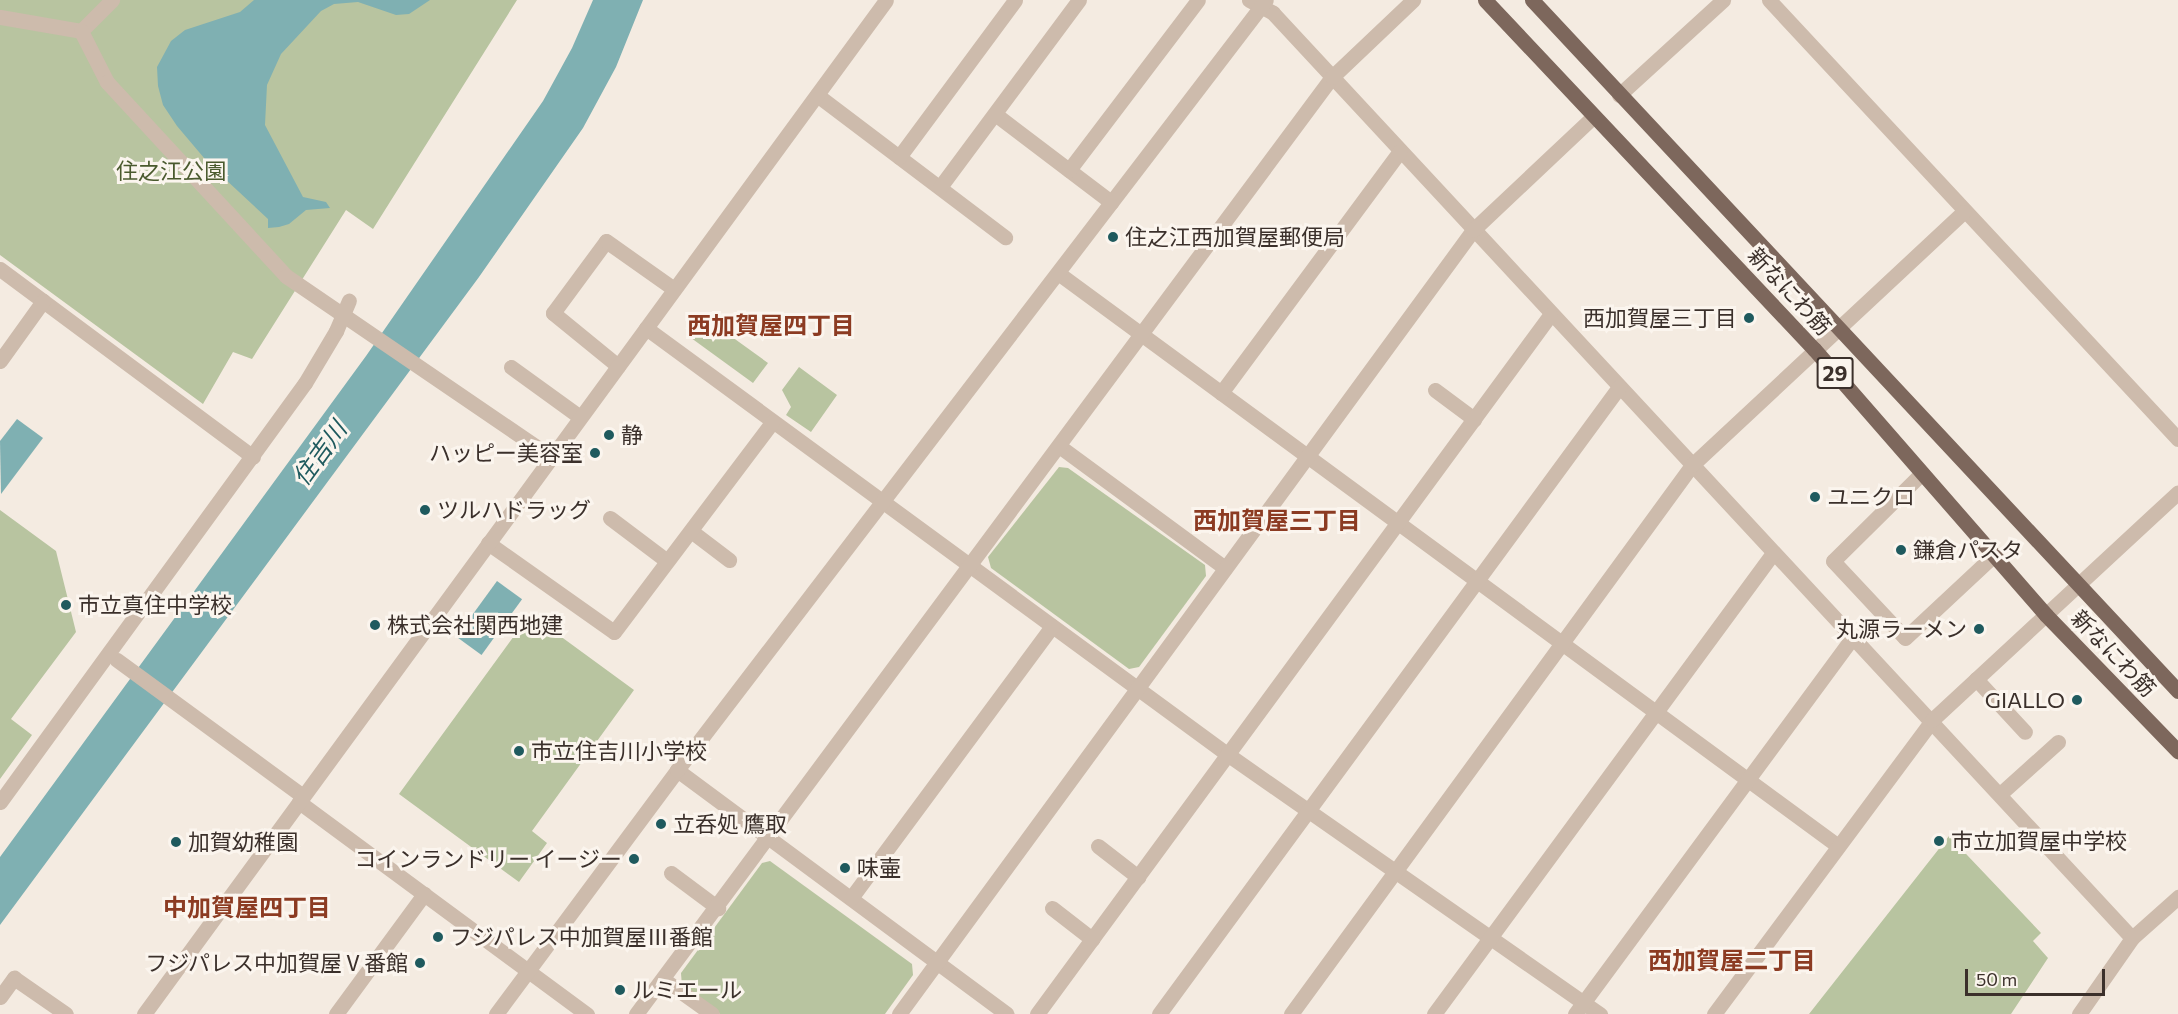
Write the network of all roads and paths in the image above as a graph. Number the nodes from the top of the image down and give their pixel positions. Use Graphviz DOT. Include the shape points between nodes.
graph roads {
  1 [pos="112,0"];
  2 [pos="886,0"];
  3 [pos="1015,0"];
  4 [pos="1079,0"];
  5 [pos="1198,0"];
  6 [pos="1413,0"];
  7 [pos="1485,0"];
  8 [pos="1532,0"];
  9 [pos="1724,0"];
  10 [pos="1769,0"];
  11 [pos="1259,2"];
  12 [pos="0,18"];
  13 [pos="81,31"];
  14 [pos="1332,77"];
  15 [pos="817,95"];
  16 [pos="1619,95"];
  17 [pos="995,114"];
  18 [pos="1594,116"];
  19 [pos="1400,151"];
  20 [pos="898,157"];
  21 [pos="1069,170"];
  22 [pos="940,187"];
  23 [pos="1112,202"];
  24 [pos="1963,212"];
  25 [pos="1473,230"];
  26 [pos="1005,237"];
  27 [pos="0,269"];
  28 [pos="1058,273"];
  29 [pos="674,289"];
  30 [pos="44,301"];
  31 [pos="349,301"];
  32 [pos="1550,315"];
  33 [pos="345,318"];
  34 [pos="646,328"];
  35 [pos="1836,328"];
  36 [pos="1143,335"];
  37 [pos="1814,349"];
  38 [pos="0,361"];
  39 [pos="618,366"];
  40 [pos="511,367"];
  41 [pos="1619,387"];
  42 [pos="1435,390"];
  43 [pos="1221,393"];
  44 [pos="580,417"];
  45 [pos="1474,419"];
  46 [pos="772,422"];
  47 [pos="2178,440"];
  48 [pos="1059,446"];
  49 [pos="253,457"];
  50 [pos="551,457"];
  51 [pos="1307,457"];
  52 [pos="1692,465"];
  53 [pos="1922,473"];
  54 [pos="2178,492"];
  55 [pos="884,503"];
  56 [pos="610,518"];
  57 [pos="1398,523"];
  58 [pos="691,531"];
  59 [pos="488,543"];
  60 [pos="1773,553"];
  61 [pos="1994,555"];
  62 [pos="729,560"];
  63 [pos="667,561"];
  64 [pos="970,566"];
  65 [pos="1226,568"];
  66 [pos="1477,581"];
  67 [pos="2078,585"];
  68 [pos="2046,615"];
  69 [pos="1052,626"];
  70 [pos="1852,637"];
  71 [pos="1562,642"];
  72 [pos="121,663"];
  73 [pos="1976,679"];
  74 [pos="1138,688"];
  75 [pos="2178,691"];
  76 [pos="1656,711"];
  77 [pos="1932,720"];
  78 [pos="2025,732"];
  79 [pos="2058,742"];
  80 [pos="2178,751"];
  81 [pos="1227,754"];
  82 [pos="677,770"];
  83 [pos="1748,779"];
  84 [pos="2000,794"];
  85 [pos="301,799"];
  86 [pos="0,802"];
  87 [pos="1308,811"];
  88 [pos="769,838"];
  89 [pos="1098,846"];
  90 [pos="1838,846"];
  91 [pos="671,873"];
  92 [pos="1394,874"];
  93 [pos="1138,878"];
  94 [pos="424,894"];
  95 [pos="2178,897"];
  96 [pos="851,898"];
  97 [pos="718,908"];
  98 [pos="1052,908"];
  99 [pos="2132,938"];
  100 [pos="1092,939"];
  101 [pos="1488,940"];
  102 [pos="936,962"];
  103 [pos="528,971"];
  104 [pos="663,979"];
  105 [pos="0,997"];
  106 [pos="1579,1008"];
  107 [pos="66,1014"];
  108 [pos="144,1014"];
  109 [pos="336,1014"];
  110 [pos="496,1014"];
  111 [pos="587,1014"];
  112 [pos="636,1014"];
  113 [pos="712,1014"];
  114 [pos="898,1014"];
  115 [pos="1007,1014"];
  116 [pos="1036,1014"];
  117 [pos="1159,1014"];
  118 [pos="1291,1014"];
  119 [pos="1434,1014"];
  120 [pos="1600,1014"];
  121 [pos="1714,1014"];
  122 [pos="2079,1014"];
  1 -- 13 [label="street"];
  2 -- 15 [label="street"];
  3 -- 20 [label="street"];
  4 -- 17 [label="street"];
  5 -- 21 [label="street"];
  6 -- 14 [label="street"];
  7 -- 18 [label="main road, 新なにわ筋 / 29"];
  8 -- 16 [label="main road, 新なにわ筋 / 29"];
  9 -- 16 [label="street"];
  10 -- 24 [label="street"];
  11 -- 14 [label="street"];
  11 -- 23 [label="street"];
  12 -- 13 [label="street"];
  13 -- 33 [label="street" via="107,82 122,99 286,276"];
  14 -- 19 [label="street"];
  14 -- 36 [label="street"];
  15 -- 20 [label="street"];
  15 -- 29 [label="street"];
  16 -- 35 [label="main road, 新なにわ筋 / 29"];
  17 -- 21 [label="street"];
  17 -- 22 [label="street"];
  18 -- 25 [label="street"];
  18 -- 37 [label="main road, 新なにわ筋 / 29"];
  19 -- 25 [label="street"];
  19 -- 43 [label="street"];
  20 -- 22 [label="street"];
  21 -- 23 [label="street"];
  22 -- 26 [label="street"];
  23 -- 28 [label="street"];
  24 -- 35 [label="street"];
  24 -- 47 [label="street"];
  25 -- 32 [label="street"];
  25 -- 51 [label="street"];
  27 -- 30 [label="street"];
  28 -- 36 [label="street"];
  28 -- 55 [label="street"];
  29 -- 34 [label="street"];
  29 -- 39 [label="street" via="606,241 559,304 553,313"];
  30 -- 38 [label="street"];
  30 -- 49 [label="street"];
  31 -- 33 [label="street"];
  32 -- 41 [label="street"];
  32 -- 45 [label="street"];
  33 -- 49 [label="street"];
  33 -- 50 [label="street"];
  34 -- 39 [label="street"];
  34 -- 46 [label="street"];
  35 -- 37 [label="street"];
  35 -- 67 [label="main road, 新なにわ筋 / 29"];
  36 -- 43 [label="street"];
  36 -- 48 [label="street"];
  37 -- 52 [label="street"];
  37 -- 53 [label="main road, 新なにわ筋 / 29"];
  39 -- 44 [label="street"];
  40 -- 44 [label="street"];
  41 -- 52 [label="street"];
  41 -- 66 [label="street"];
  42 -- 45 [label="street"];
  43 -- 51 [label="street"];
  44 -- 50 [label="street"];
  45 -- 57 [label="street"];
  46 -- 55 [label="street"];
  46 -- 58 [label="street"];
  48 -- 64 [label="street"];
  48 -- 65 [label="street"];
  49 -- 86 [label="street"];
  50 -- 59 [label="street"];
  51 -- 57 [label="street"];
  51 -- 65 [label="street"];
  52 -- 60 [label="street"];
  52 -- 71 [label="street"];
  53 -- 61 [label="main road, 新なにわ筋 / 29"];
  53 -- 61 [label="street" via="1833,561 1905,638"];
  54 -- 67 [label="street"];
  55 -- 64 [label="street"];
  55 -- 82 [label="street"];
  56 -- 63 [label="street"];
  57 -- 66 [label="street"];
  57 -- 81 [label="street"];
  58 -- 62 [label="street"];
  58 -- 63 [label="street"];
  59 -- 63 [label="street" via="614,632"];
  59 -- 85 [label="street"];
  60 -- 70 [label="street"];
  60 -- 76 [label="street"];
  61 -- 68 [label="main road, 新なにわ筋 / 29"];
  64 -- 69 [label="street"];
  64 -- 88 [label="street"];
  65 -- 74 [label="street"];
  66 -- 71 [label="street"];
  66 -- 87 [label="street"];
  67 -- 68 [label="street"];
  67 -- 75 [label="main road, 新なにわ筋 / 29"];
  68 -- 73 [label="street"];
  68 -- 80 [label="main road, 新なにわ筋 / 29"];
  69 -- 74 [label="street"];
  69 -- 96 [label="street"];
  70 -- 77 [label="street"];
  70 -- 83 [label="street"];
  71 -- 76 [label="street"];
  71 -- 92 [label="street"];
  72 -- 85 [label="street"];
  73 -- 77 [label="street"];
  73 -- 78 [label="street"];
  74 -- 81 [label="street"];
  74 -- 102 [label="street"];
  76 -- 83 [label="street"];
  76 -- 101 [label="street"];
  77 -- 84 [label="street"];
  77 -- 90 [label="street"];
  79 -- 84 [label="street"];
  81 -- 87 [label="street"];
  81 -- 93 [label="street"];
  82 -- 88 [label="street"];
  82 -- 103 [label="street"];
  83 -- 90 [label="street"];
  83 -- 106 [label="street"];
  84 -- 99 [label="street"];
  85 -- 94 [label="street"];
  85 -- 108 [label="street"];
  87 -- 92 [label="street"];
  87 -- 117 [label="street"];
  88 -- 96 [label="street"];
  88 -- 97 [label="street"];
  89 -- 93 [label="street"];
  90 -- 121 [label="street"];
  91 -- 97 [label="street"];
  92 -- 101 [label="street"];
  92 -- 118 [label="street"];
  93 -- 100 [label="street"];
  94 -- 103 [label="street"];
  94 -- 109 [label="street"];
  95 -- 99 [label="street"];
  96 -- 102 [label="street"];
  97 -- 104 [label="street"];
  98 -- 100 [label="street"];
  99 -- 122 [label="street"];
  100 -- 116 [label="street"];
  101 -- 106 [label="street"];
  101 -- 119 [label="street"];
  102 -- 114 [label="street"];
  102 -- 115 [label="street"];
  103 -- 110 [label="street"];
  103 -- 111 [label="street"];
  104 -- 112 [label="street"];
  104 -- 113 [label="street"];
  105 -- 107 [label="street" via="14,978"];
  106 -- 120 [label="street"];
}
